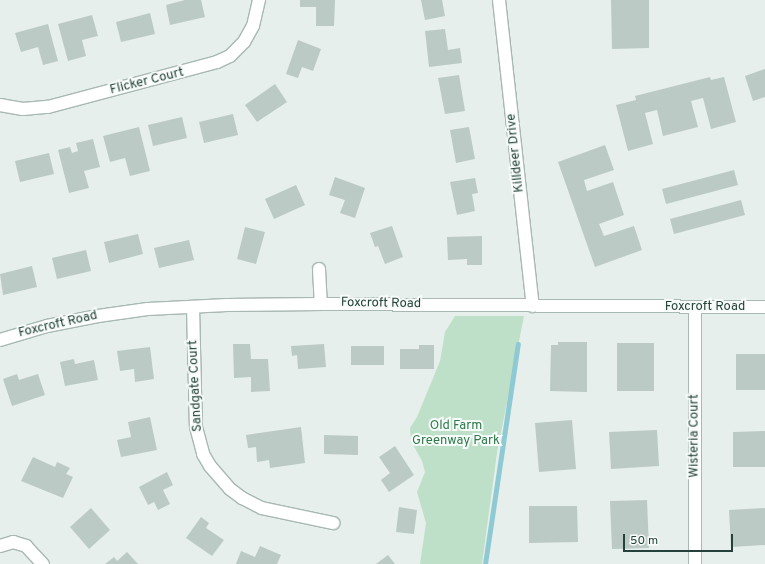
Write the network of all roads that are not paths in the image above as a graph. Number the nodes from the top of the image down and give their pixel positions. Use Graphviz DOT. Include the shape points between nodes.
graph roads {
  1 [pos="259,0"];
  2 [pos="499,0"];
  3 [pos="0,104"];
  4 [pos="319,269"];
  5 [pos="321,304"];
  6 [pos="533,306"];
  7 [pos="193,307"];
  8 [pos="696,307"];
  9 [pos="765,307"];
  10 [pos="0,340"];
  11 [pos="333,523"];
  12 [pos="0,546"];
  13 [pos="43,564"];
  14 [pos="695,564"];
  1 -- 3 [label="street, Flicker Court" via="253,26 244,42 230,56 217,62 48,107 23,109"];
  2 -- 6 [label="street, Killdeer Drive"];
  4 -- 5 [label="street"];
  5 -- 6 [label="street, Foxcroft Road"];
  5 -- 7 [label="street, Foxcroft Road"];
  6 -- 8 [label="street, Foxcroft Road"];
  7 -- 10 [label="street, Foxcroft Road" via="148,309 98,316 47,326"];
  7 -- 11 [label="street, Sandgate Court" via="196,427 203,454 210,466 230,489 262,508"];
  8 -- 9 [label="street, Foxcroft Road"];
  8 -- 14 [label="street, Wisteria Court"];
  12 -- 13 [label="street" via="13,542 26,546"];
}
